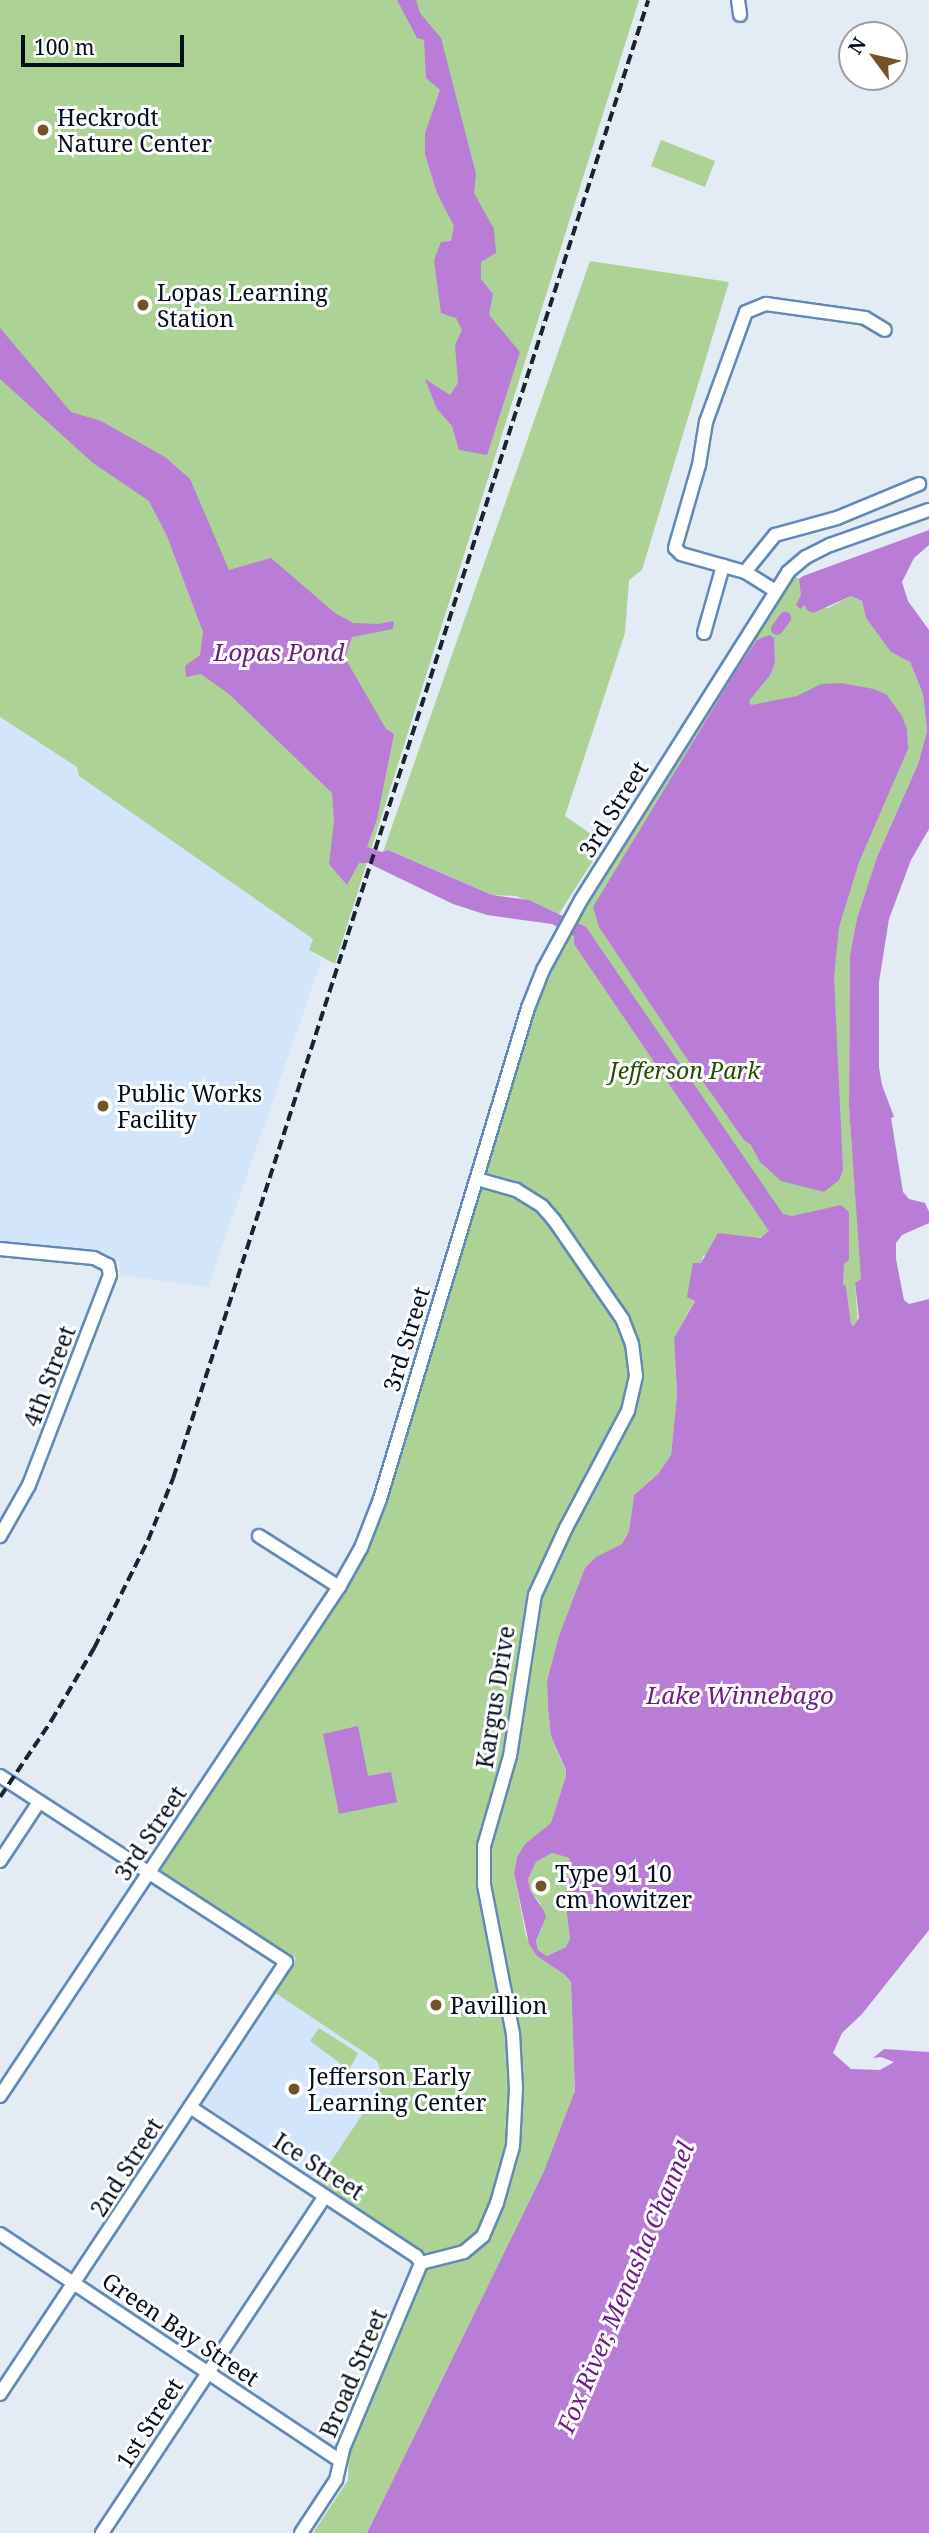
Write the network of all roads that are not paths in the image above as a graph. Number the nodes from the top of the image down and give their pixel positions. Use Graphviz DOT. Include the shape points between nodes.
graph roads {
  1 [pos="738,0"];
  2 [pos="740,15"];
  3 [pos="884,330"];
  4 [pos="919,484"];
  5 [pos="929,510"];
  6 [pos="723,566"];
  7 [pos="745,572"];
  8 [pos="774,590"];
  9 [pos="704,633"];
  10 [pos="477,1179"];
  11 [pos="0,1249"];
  12 [pos="0,1536"];
  13 [pos="259,1536"];
  14 [pos="339,1587"];
  15 [pos="0,1776"];
  16 [pos="39,1802"];
  17 [pos="0,1861"];
  18 [pos="149,1872"];
  19 [pos="0,2096"];
  20 [pos="190,2107"];
  21 [pos="325,2196"];
  22 [pos="0,2234"];
  23 [pos="421,2263"];
  24 [pos="74,2283"];
  25 [pos="208,2372"];
  26 [pos="0,2394"];
  27 [pos="338,2459"];
  28 [pos="102,2533"];
  29 [pos="302,2533"];
  1 -- 2 [label="street"];
  3 -- 6 [label="street" via="865,318 766,304 746,312 706,422 675,548 681,554"];
  4 -- 7 [label="street" via="837,518 775,535"];
  5 -- 8 [label="street, 3rd Street" via="830,545 794,566"];
  6 -- 7 [label="street"];
  6 -- 9 [label="street"];
  7 -- 8 [label="street"];
  8 -- 10 [label="street, 3rd Street" via="571,916 528,1008"];
  10 -- 14 [label="street, 3rd Street" via="380,1499"];
  10 -- 23 [label="street, Kargus Drive" via="516,1190 542,1206 554,1220 623,1320 636,1376 628,1411 535,1595 510,1756 484,1846 484,1885 513,2035 513,2146 498,2203 483,2236 464,2252"];
  11 -- 12 [label="street, 4th Street" via="94,1258 108,1265 108,1284 29,1485"];
  13 -- 14 [label="street"];
  14 -- 18 [label="street, 3rd Street"];
  15 -- 16 [label="street"];
  16 -- 17 [label="street"];
  16 -- 18 [label="street"];
  18 -- 19 [label="street, 3rd Street"];
  18 -- 20 [label="street, 2nd Street" via="286,1962"];
  20 -- 21 [label="street, Ice Street"];
  20 -- 24 [label="street, 2nd Street"];
  21 -- 23 [label="street, Ice Street"];
  21 -- 25 [label="street, 1st Street"];
  22 -- 24 [label="street, Green Bay Street"];
  23 -- 27 [label="street, Broad Street"];
  24 -- 25 [label="street, Green Bay Street"];
  24 -- 26 [label="street, 2nd Street"];
  25 -- 27 [label="street, Green Bay Street"];
  25 -- 28 [label="street, 1st Street"];
  27 -- 29 [label="street, Broad Street" via="336,2480"];
}
